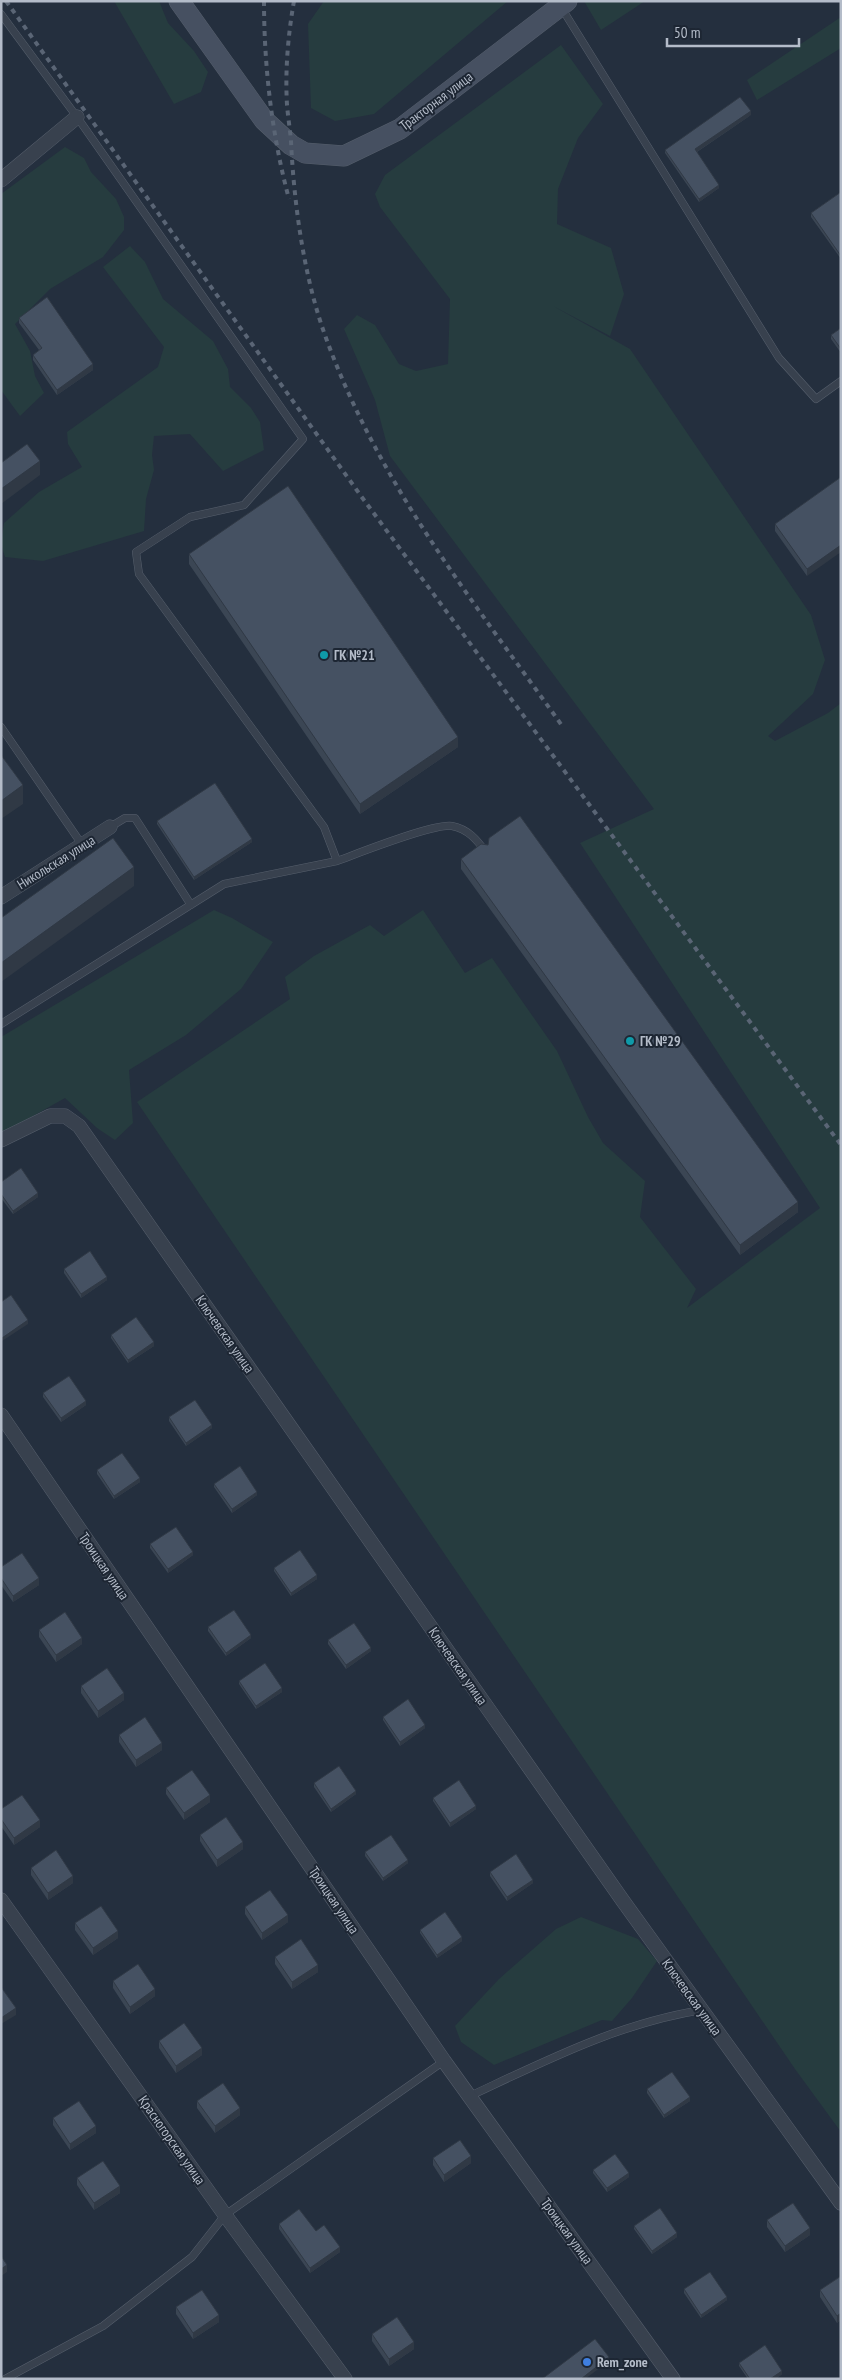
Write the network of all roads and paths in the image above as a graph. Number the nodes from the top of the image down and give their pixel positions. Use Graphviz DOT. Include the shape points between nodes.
graph roads {
  1 [pos="179,1"];
  2 [pos="564,4"];
  3 [pos="1,14"];
  4 [pos="77,117"];
  5 [pos="1,180"];
  6 [pos="841,381"];
  7 [pos="1,727"];
  8 [pos="110,827"];
  9 [pos="83,846"];
  10 [pos="485,851"];
  11 [pos="337,861"];
  12 [pos="1,897"];
  13 [pos="191,905"];
  14 [pos="1,1024"];
  15 [pos="1,1140"];
  16 [pos="1,1416"];
  17 [pos="1,1900"];
  18 [pos="702,2010"];
  19 [pos="444,2061"];
  20 [pos="470,2096"];
  21 [pos="841,2204"];
  22 [pos="225,2215"];
  23 [pos="5,2379"];
  24 [pos="345,2379"];
  25 [pos="673,2379"];
  1 -- 2 [label="main road, Тракторная улица" via="264,120 276,132 305,153 344,156 400,129"];
  2 -- 6 [label="lane" via="779,358 816,399"];
  3 -- 4 [label="lane"];
  4 -- 5 [label="street"];
  4 -- 11 [label="lane" via="303,439 244,505 190,517 136,552 139,574 324,827"];
  7 -- 9 [label="lane"];
  8 -- 9 [label="street, Никольская улица"];
  8 -- 13 [label="lane" via="125,818 135,818"];
  9 -- 12 [label="street, Никольская улица"];
  10 -- 11 [label="lane" via="472,834 452,826 422,832"];
  11 -- 13 [label="lane" via="224,884"];
  13 -- 14 [label="lane"];
  15 -- 18 [label="street, Ключевская улица" via="50,1116 65,1116 79,1126"];
  16 -- 19 [label="street, Троицкая улица"];
  17 -- 22 [label="street, Красногорская улица"];
  18 -- 20 [label="lane" via="666,2016 588,2042"];
  18 -- 21 [label="street, Ключевская улица"];
  19 -- 20 [label="street, Троицкая улица"];
  19 -- 22 [label="lane"];
  20 -- 25 [label="street, Троицкая улица"];
  22 -- 23 [label="lane" via="192,2257 103,2326"];
  22 -- 24 [label="street, Красногорская улица"];
}
